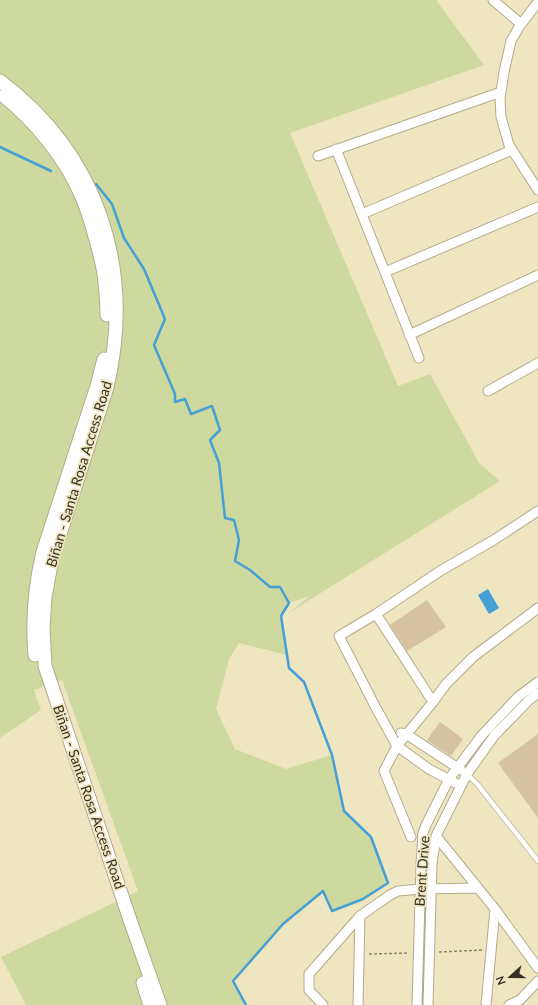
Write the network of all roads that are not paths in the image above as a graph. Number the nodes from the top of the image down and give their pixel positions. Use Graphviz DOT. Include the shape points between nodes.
graph roads {
  1 [pos="493,0"];
  2 [pos="538,2"];
  3 [pos="521,24"];
  4 [pos="0,81"];
  5 [pos="0,92"];
  6 [pos="501,92"];
  7 [pos="336,149"];
  8 [pos="512,150"];
  9 [pos="64,155"];
  10 [pos="318,156"];
  11 [pos="538,190"];
  12 [pos="538,207"];
  13 [pos="362,214"];
  14 [pos="384,272"];
  15 [pos="538,275"];
  16 [pos="409,335"];
  17 [pos="418,358"];
  18 [pos="538,363"];
  19 [pos="488,391"];
  20 [pos="538,511"];
  21 [pos="538,608"];
  22 [pos="376,614"];
  23 [pos="538,682"];
  24 [pos="538,693"];
  25 [pos="433,702"];
  26 [pos="390,731"];
  27 [pos="406,734"];
  28 [pos="397,746"];
  29 [pos="457,767"];
  30 [pos="467,774"];
  31 [pos="449,779"];
  32 [pos="460,786"];
  33 [pos="436,836"];
  34 [pos="411,837"];
  35 [pos="538,861"];
  36 [pos="478,888"];
  37 [pos="420,889"];
  38 [pos="431,889"];
  39 [pos="495,909"];
  40 [pos="360,916"];
  41 [pos="126,922"];
  42 [pos="538,968"];
  43 [pos="538,981"];
  44 [pos="150,1005"];
  45 [pos="160,1005"];
  46 [pos="322,1005"];
  47 [pos="358,1005"];
  48 [pos="417,1005"];
  49 [pos="428,1005"];
  50 [pos="486,1005"];
  51 [pos="509,1005"];
  1 -- 3 [label="street"];
  2 -- 3 [label="street"];
  3 -- 6 [label="street" via="509,48"];
  4 -- 9 [label="main road, Biñan - Santa Rosa Access Road" via="39,115 55,133"];
  5 -- 9 [label="main road, Biñan - Santa Rosa Access Road"];
  6 -- 7 [label="street"];
  6 -- 8 [label="street" via="501,117"];
  7 -- 10 [label="street"];
  7 -- 13 [label="street"];
  8 -- 11 [label="street"];
  8 -- 13 [label="street"];
  9 -- 41 [label="main road, Biñan - Santa Rosa Access Road" via="90,219 99,250 105,280 107,317 101,388 43,552 36,592 33,636"];
  12 -- 14 [label="street"];
  13 -- 14 [label="street"];
  14 -- 16 [label="street"];
  15 -- 16 [label="street"];
  16 -- 17 [label="street"];
  18 -- 19 [label="street"];
  20 -- 22 [label="street"];
  21 -- 25 [label="street" via="473,658 446,684"];
  22 -- 25 [label="street"];
  22 -- 26 [label="street" via="339,636"];
  23 -- 29 [label="street, Brent Drive" via="519,696 482,735"];
  24 -- 30 [label="street, Brent Drive" via="494,736"];
  25 -- 27 [label="street"];
  26 -- 27 [label="street"];
  26 -- 28 [label="street"];
  27 -- 28 [label="street"];
  27 -- 29 [label="street"];
  28 -- 31 [label="street" via="429,769"];
  28 -- 34 [label="street" via="384,771"];
  29 -- 30 [label="street"];
  29 -- 31 [label="street, Brent Drive"];
  30 -- 32 [label="street, Brent Drive"];
  30 -- 35 [label="lane"];
  31 -- 32 [label="street"];
  31 -- 37 [label="street, Brent Drive" via="423,833"];
  32 -- 33 [label="street, Brent Drive"];
  33 -- 36 [label="street"];
  33 -- 38 [label="street, Brent Drive"];
  36 -- 38 [label="street"];
  36 -- 39 [label="street"];
  37 -- 38 [label="street"];
  37 -- 40 [label="street" via="398,890"];
  37 -- 48 [label="street, Brent Drive"];
  38 -- 49 [label="street, Brent Drive"];
  39 -- 42 [label="street"];
  39 -- 50 [label="street"];
  40 -- 46 [label="street" via="310,974 309,990"];
  40 -- 47 [label="street"];
  41 -- 44 [label="main road, Biñan - Santa Rosa Access Road"];
  41 -- 45 [label="main road, Biñan - Santa Rosa Access Road"];
  43 -- 51 [label="street" via="520,1000"];
}
